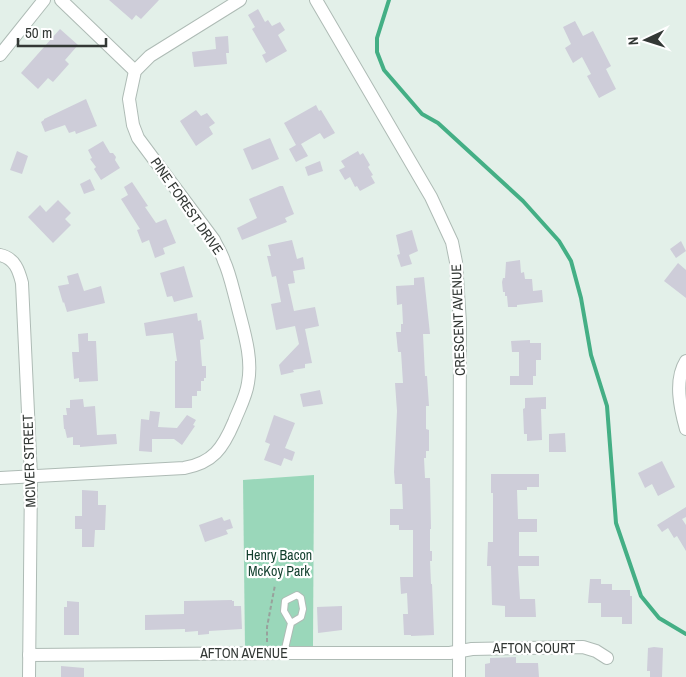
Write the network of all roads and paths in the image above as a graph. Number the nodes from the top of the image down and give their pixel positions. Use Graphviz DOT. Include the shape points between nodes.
graph roads {
  1 [pos="44,0"];
  2 [pos="61,0"];
  3 [pos="240,0"];
  4 [pos="316,0"];
  5 [pos="0,55"];
  6 [pos="135,71"];
  7 [pos="0,255"];
  8 [pos="686,361"];
  9 [pos="686,428"];
  10 [pos="30,477"];
  11 [pos="0,478"];
  12 [pos="276,585"];
  13 [pos="292,623"];
  14 [pos="266,647"];
  15 [pos="284,652"];
  16 [pos="459,652"];
  17 [pos="29,655"];
  18 [pos="607,658"];
  19 [pos="29,677"];
  20 [pos="459,677"];
  1 -- 5 [label="street"];
  2 -- 6 [label="street"];
  3 -- 6 [label="street" via="156,52"];
  4 -- 16 [label="street, CRESCENT AVENUE" via="431,197 452,242 460,323"];
  6 -- 10 [label="street, PINE FOREST DRIVE" via="129,100 135,132 214,240 230,275 247,345 249,381 246,393 226,441 214,456 203,463 174,469"];
  7 -- 10 [label="street, MCIVER STREET" via="12,261 22,283"];
  8 -- 9 [label="street" via="679,379"];
  10 -- 11 [label="street, PINE FOREST DRIVE"];
  10 -- 17 [label="street, MCIVER STREET"];
  12 -- 14 [label="path"];
  13 -- 15 [label="lane"];
  15 -- 16 [label="street, AFTON AVENUE"];
  15 -- 17 [label="street, AFTON AVENUE"];
  16 -- 18 [label="street, AFTON COURT" via="472,648 583,647"];
  16 -- 20 [label="street, CRESCENT AVENUE"];
  17 -- 19 [label="street, MCIVER STREET"];
}
